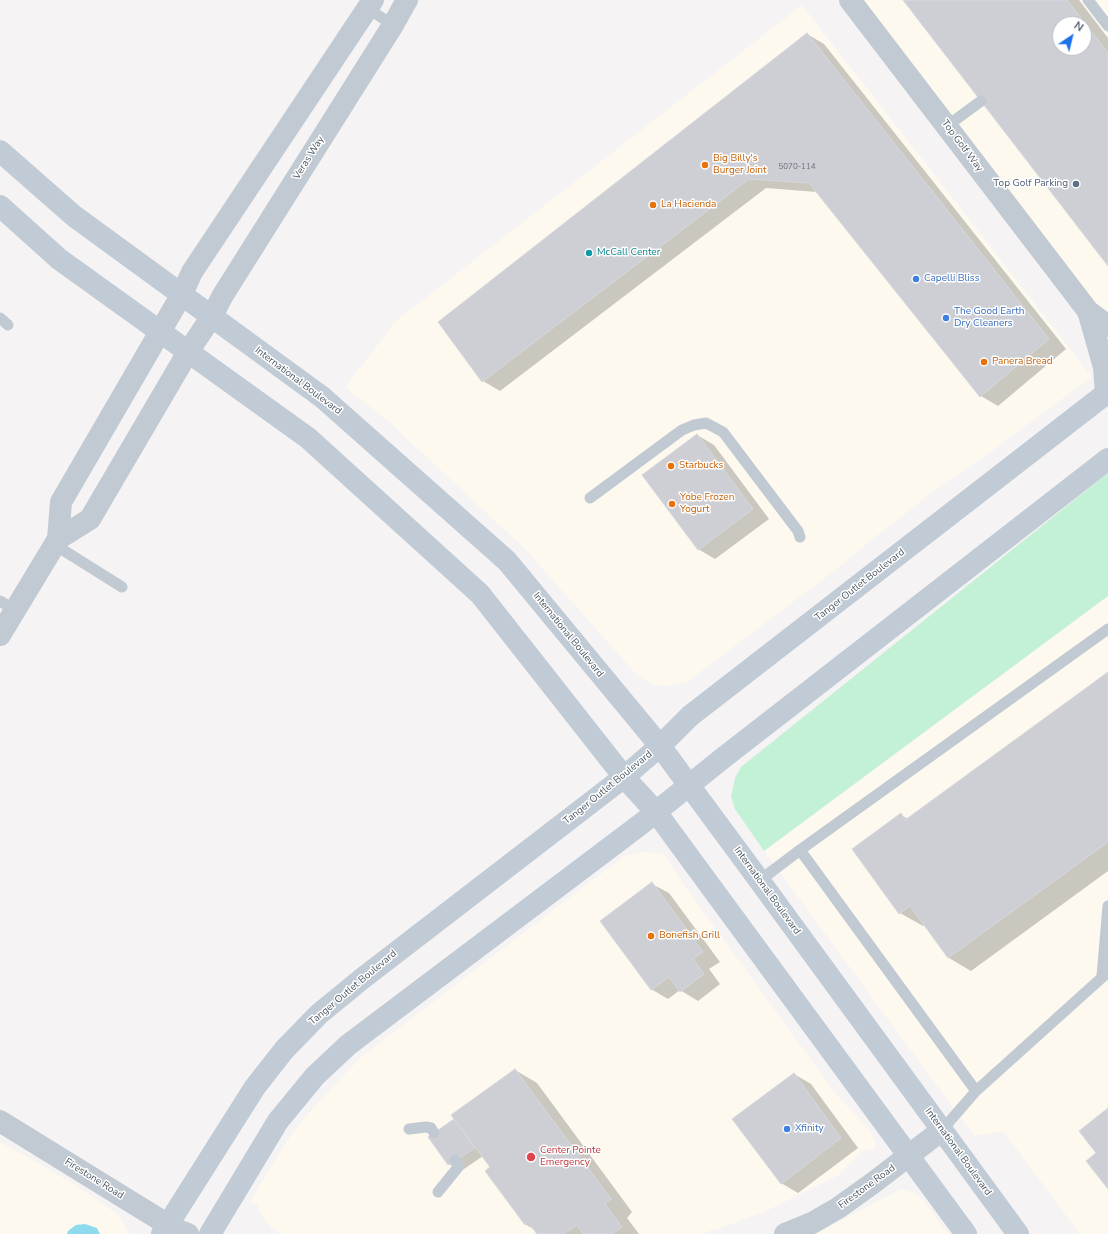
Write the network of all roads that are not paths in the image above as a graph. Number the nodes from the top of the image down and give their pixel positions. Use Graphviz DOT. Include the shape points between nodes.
graph roads {
  1 [pos="407,0"];
  2 [pos="850,0"];
  3 [pos="1088,0"];
  4 [pos="370,4"];
  5 [pos="392,25"];
  6 [pos="1108,26"];
  7 [pos="981,101"];
  8 [pos="947,126"];
  9 [pos="0,151"];
  10 [pos="0,206"];
  11 [pos="182,294"];
  12 [pos="1088,311"];
  13 [pos="212,316"];
  14 [pos="1108,326"];
  15 [pos="160,332"];
  16 [pos="188,352"];
  17 [pos="1107,394"];
  18 [pos="1108,459"];
  19 [pos="590,498"];
  20 [pos="800,536"];
  21 [pos="57,542"];
  22 [pos="122,587"];
  23 [pos="8,606"];
  24 [pos="1108,629"];
  25 [pos="0,635"];
  26 [pos="660,746"];
  27 [pos="624,777"];
  28 [pos="689,786"];
  29 [pos="656,812"];
  30 [pos="800,850"];
  31 [pos="759,881"];
  32 [pos="1108,906"];
  33 [pos="1105,974"];
  34 [pos="976,1091"];
  35 [pos="0,1121"];
  36 [pos="409,1129"];
  37 [pos="942,1130"];
  38 [pos="434,1133"];
  39 [pos="909,1156"];
  40 [pos="455,1160"];
  41 [pos="438,1192"];
  42 [pos="164,1229"];
  43 [pos="188,1234"];
  44 [pos="210,1234"];
  45 [pos="785,1234"];
  46 [pos="966,1234"];
  47 [pos="1018,1234"];
  1 -- 5 [label="street, Veras Way"];
  2 -- 8 [label="street, Top Golf Way"];
  3 -- 6 [label="lane"];
  4 -- 5 [label="lane"];
  4 -- 11 [label="street" via="192,272"];
  5 -- 13 [label="street, Veras Way"];
  7 -- 8 [label="lane"];
  8 -- 12 [label="street, Top Golf Way"];
  9 -- 11 [label="main road, International Boulevard" via="74,216"];
  10 -- 15 [label="main road" via="59,259"];
  11 -- 13 [label="main road, International Boulevard"];
  11 -- 15 [label="street"];
  12 -- 14 [label="street, Top Golf Way"];
  12 -- 17 [label="street, Top Golf Way" via="1104,366"];
  13 -- 16 [label="street, Veras Way"];
  13 -- 26 [label="main road, International Boulevard" via="322,397 508,561"];
  15 -- 16 [label="main road"];
  15 -- 21 [label="street" via="61,502"];
  16 -- 21 [label="street, Veras Way" via="90,519"];
  16 -- 27 [label="main road" via="308,438 480,594"];
  17 -- 26 [label="main road, Tanger Outlet Boulevard" via="690,716"];
  18 -- 28 [label="main road"];
  19 -- 20 [label="lane" via="682,430 706,423 723,432"];
  21 -- 22 [label="lane"];
  21 -- 23 [label="street"];
  23 -- 25 [label="street"];
  24 -- 30 [label="lane"];
  26 -- 27 [label="main road, Tanger Outlet Boulevard"];
  26 -- 28 [label="main road, International Boulevard"];
  27 -- 29 [label="main road"];
  27 -- 42 [label="main road, Tanger Outlet Boulevard" via="319,1014 284,1050 255,1088"];
  28 -- 29 [label="main road"];
  28 -- 31 [label="main road, International Boulevard"];
  29 -- 39 [label="main road"];
  29 -- 44 [label="main road" via="348,1045 315,1076 278,1121"];
  30 -- 31 [label="lane"];
  30 -- 34 [label="lane"];
  31 -- 37 [label="main road, International Boulevard"];
  32 -- 33 [label="lane"];
  33 -- 34 [label="lane"];
  34 -- 37 [label="lane"];
  35 -- 42 [label="street, Firestone Road"];
  36 -- 38 [label="lane" via="426,1127 431,1128"];
  37 -- 39 [label="street, Firestone Road"];
  37 -- 47 [label="main road, International Boulevard"];
  39 -- 45 [label="street, Firestone Road" via="838,1208 812,1223"];
  39 -- 46 [label="main road"];
  40 -- 41 [label="lane" via="459,1166"];
  42 -- 43 [label="street, Firestone Road" via="175,1229"];
}
